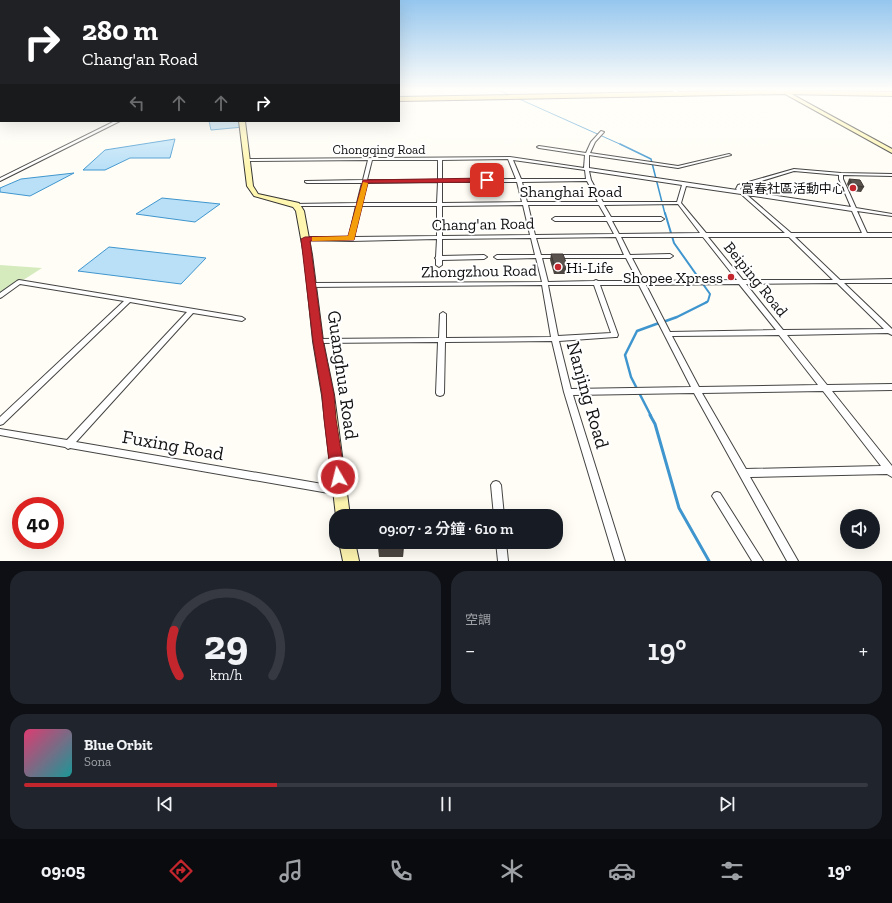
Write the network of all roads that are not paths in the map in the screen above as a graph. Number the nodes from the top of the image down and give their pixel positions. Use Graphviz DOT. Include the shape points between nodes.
graph roads {
  1 [pos="829,116"];
  2 [pos="116,122"];
  3 [pos="242,122"];
  4 [pos="601,133"];
  5 [pos="539,147"];
  6 [pos="892,151"];
  7 [pos="588,154"];
  8 [pos="729,155"];
  9 [pos="440,158"];
  10 [pos="510,158"];
  11 [pos="370,159"];
  12 [pos="248,160"];
  13 [pos="585,169"];
  14 [pos="841,174"];
  15 [pos="892,175"];
  16 [pos="0,180"];
  17 [pos="519,180"];
  18 [pos="589,180"];
  19 [pos="366,181"];
  20 [pos="440,181"];
  21 [pos="307,182"];
  22 [pos="684,184"];
  23 [pos="742,193"];
  24 [pos="601,203"];
  25 [pos="679,203"];
  26 [pos="440,204"];
  27 [pos="524,204"];
  28 [pos="296,205"];
  29 [pos="359,205"];
  30 [pos="853,208"];
  31 [pos="892,214"];
  32 [pos="555,219"];
  33 [pos="609,219"];
  34 [pos="661,219"];
  35 [pos="789,234"];
  36 [pos="616,235"];
  37 [pos="703,235"];
  38 [pos="865,235"];
  39 [pos="890,235"];
  40 [pos="532,236"];
  41 [pos="439,238"];
  42 [pos="892,238"];
  43 [pos="305,239"];
  44 [pos="351,239"];
  45 [pos="670,256"];
  46 [pos="484,257"];
  47 [pos="497,257"];
  48 [pos="538,257"];
  49 [pos="628,257"];
  50 [pos="438,258"];
  51 [pos="439,265"];
  52 [pos="892,281"];
  53 [pos="596,282"];
  54 [pos="641,282"];
  55 [pos="742,282"];
  56 [pos="838,282"];
  57 [pos="545,283"];
  58 [pos="310,285"];
  59 [pos="0,296"];
  60 [pos="129,300"];
  61 [pos="191,311"];
  62 [pos="443,314"];
  63 [pos="242,319"];
  64 [pos="891,332"];
  65 [pos="667,333"];
  66 [pos="782,333"];
  67 [pos="555,339"];
  68 [pos="441,340"];
  69 [pos="318,341"];
  70 [pos="892,387"];
  71 [pos="824,388"];
  72 [pos="696,389"];
  73 [pos="568,392"];
  74 [pos="440,393"];
  75 [pos="0,422"];
  76 [pos="0,432"];
  77 [pos="68,445"];
  78 [pos="891,471"];
  79 [pos="743,473"];
  80 [pos="496,485"];
  81 [pos="340,491"];
  82 [pos="717,496"];
  83 [pos="342,509"];
  84 [pos="498,509"];
  85 [pos="348,549"];
  86 [pos="502,549"];
  87 [pos="351,561"];
  88 [pos="503,561"];
  89 [pos="620,561"];
  90 [pos="758,561"];
  91 [pos="793,561"];
  1 -- 6 [label="street"];
  2 -- 16 [label="street"];
  3 -- 12 [label="street"];
  4 -- 7 [label="street" via="595,136"];
  5 -- 7 [label="street"];
  7 -- 8 [label="street" via="681,166"];
  7 -- 13 [label="street"];
  9 -- 10 [label="street, Chongqing Road"];
  9 -- 11 [label="street, Chongqing Road"];
  9 -- 20 [label="street"];
  10 -- 13 [label="street, Chongqing Road"];
  10 -- 17 [label="street, Nanjing Road"];
  11 -- 12 [label="street, Chongqing Road"];
  11 -- 19 [label="street"];
  12 -- 28 [label="street" via="250,186 256,195"];
  13 -- 18 [label="street"];
  13 -- 22 [label="street, Chongqing Road"];
  14 -- 15 [label="street"];
  14 -- 23 [label="street" via="794,170 740,186 738,189"];
  14 -- 30 [label="street"];
  17 -- 18 [label="street"];
  17 -- 20 [label="street"];
  17 -- 27 [label="street, Nanjing Road"];
  18 -- 24 [label="street"];
  19 -- 20 [label="street"];
  19 -- 21 [label="street"];
  19 -- 29 [label="street"];
  20 -- 26 [label="street"];
  22 -- 23 [label="street, Chongqing Road"];
  22 -- 25 [label="street"];
  23 -- 30 [label="street, Chongqing Road"];
  23 -- 35 [label="street"];
  24 -- 25 [label="street, Shanghai Road"];
  24 -- 27 [label="street, Shanghai Road"];
  24 -- 33 [label="street"];
  25 -- 37 [label="street, Beiping Road"];
  26 -- 27 [label="street, Shanghai Road"];
  26 -- 29 [label="street, Shanghai Road"];
  26 -- 41 [label="street"];
  27 -- 40 [label="street, Nanjing Road"];
  28 -- 29 [label="street, Shanghai Road"];
  28 -- 43 [label="street, Guanghua Road" via="300,211"];
  29 -- 44 [label="street"];
  30 -- 31 [label="street, Chongqing Road"];
  30 -- 38 [label="street"];
  32 -- 33 [label="street"];
  33 -- 34 [label="street"];
  33 -- 36 [label="street"];
  35 -- 37 [label="street, Chang'an Road"];
  35 -- 38 [label="street, Chang'an Road"];
  35 -- 56 [label="street"];
  36 -- 37 [label="street, Chang'an Road"];
  36 -- 40 [label="street, Chang'an Road"];
  36 -- 49 [label="street"];
  37 -- 55 [label="street, Beiping Road"];
  38 -- 39 [label="street, Chang'an Road"];
  39 -- 42 [label="street"];
  40 -- 41 [label="street, Chang'an Road"];
  40 -- 48 [label="street, Nanjing Road"];
  41 -- 44 [label="street, Chang'an Road"];
  41 -- 50 [label="street"];
  43 -- 44 [label="street, Chang'an Road"];
  43 -- 58 [label="street, Guanghua Road"];
  45 -- 49 [label="street"];
  46 -- 50 [label="street"];
  47 -- 48 [label="street"];
  48 -- 49 [label="street"];
  48 -- 57 [label="street, Nanjing Road"];
  49 -- 54 [label="street"];
  50 -- 51 [label="street"];
  52 -- 56 [label="street"];
  53 -- 54 [label="street, Zhongzhou Road"];
  53 -- 57 [label="street, Zhongzhou Road"];
  53 -- 67 [label="street" via="615,334"];
  54 -- 55 [label="street, Zhongzhou Road"];
  54 -- 65 [label="street"];
  55 -- 56 [label="street"];
  55 -- 66 [label="street, Beiping Road"];
  56 -- 64 [label="street"];
  57 -- 58 [label="street, Zhongzhou Road"];
  57 -- 67 [label="street, Nanjing Road"];
  58 -- 69 [label="street, Guanghua Road"];
  59 -- 60 [label="street" via="19,282"];
  60 -- 61 [label="street"];
  60 -- 75 [label="street"];
  61 -- 63 [label="street"];
  61 -- 77 [label="street"];
  62 -- 68 [label="street"];
  64 -- 66 [label="street"];
  65 -- 66 [label="street"];
  65 -- 72 [label="street"];
  66 -- 71 [label="street, Beiping Road"];
  67 -- 68 [label="street"];
  67 -- 73 [label="street, Nanjing Road"];
  68 -- 69 [label="street"];
  68 -- 74 [label="street"];
  69 -- 81 [label="street, Guanghua Road" via="328,395"];
  70 -- 71 [label="street"];
  71 -- 72 [label="street"];
  71 -- 78 [label="street, Beiping Road"];
  72 -- 73 [label="street"];
  72 -- 79 [label="street"];
  73 -- 89 [label="street, Nanjing Road"];
  76 -- 77 [label="street, Fuxing Road"];
  77 -- 81 [label="street, Fuxing Road"];
  78 -- 79 [label="street"];
  79 -- 91 [label="street"];
  80 -- 84 [label="street"];
  81 -- 83 [label="street, Guanghua Road"];
  82 -- 90 [label="street"];
  85 -- 87 [label="street"];
  86 -- 88 [label="street"];
}
